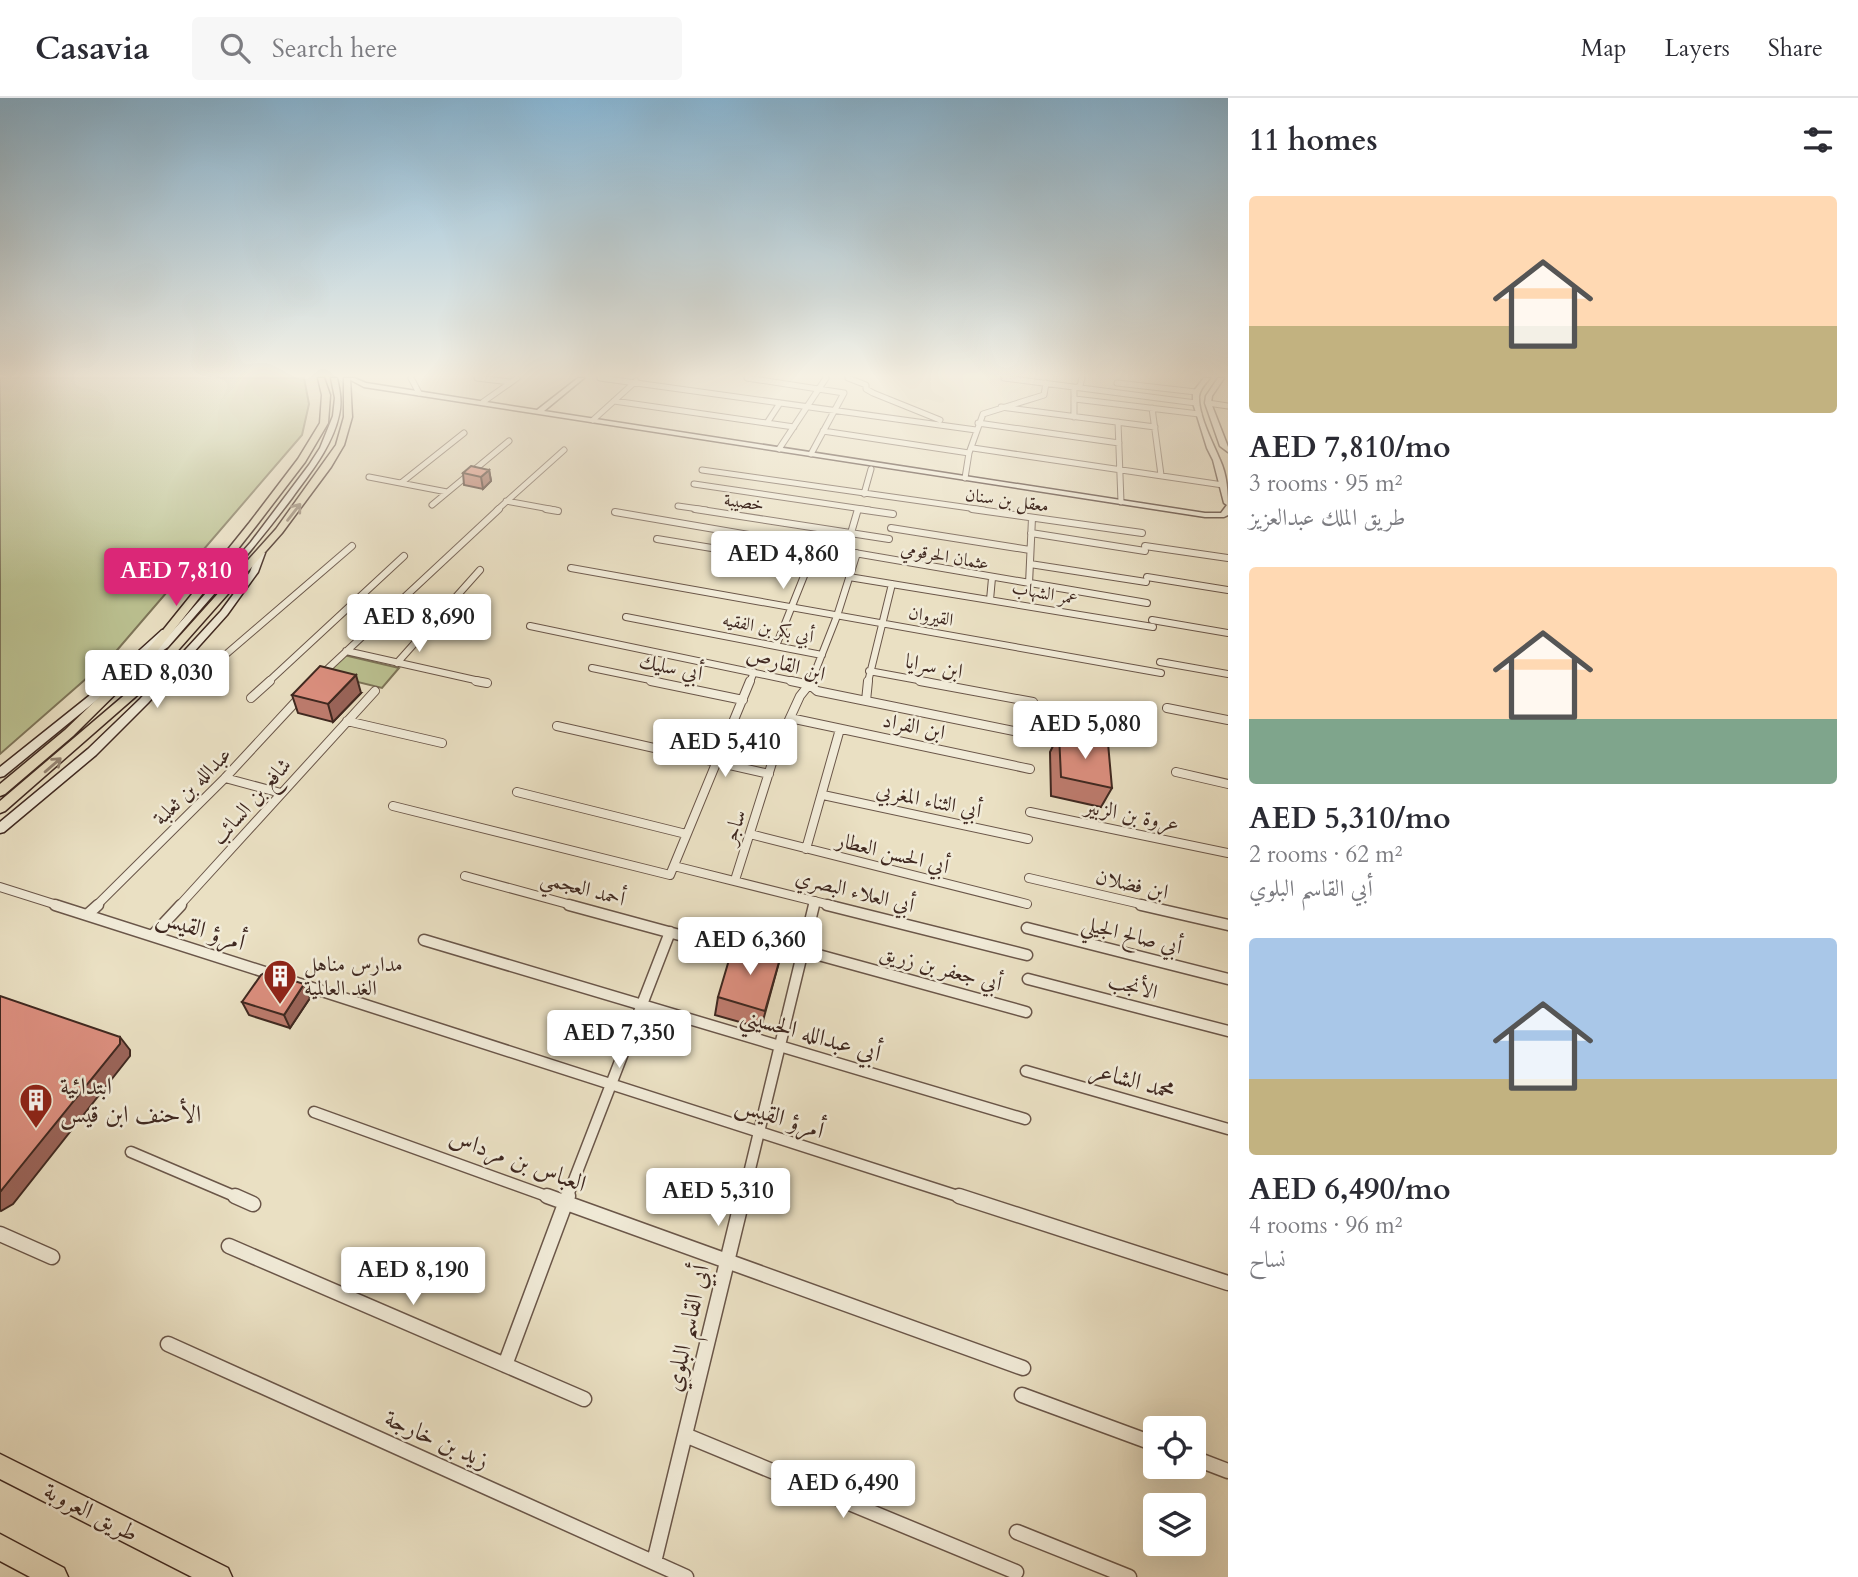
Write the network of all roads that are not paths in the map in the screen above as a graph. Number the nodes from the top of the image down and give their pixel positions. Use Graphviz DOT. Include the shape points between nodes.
graph roads {
  1 [pos="310,447"];
  2 [pos="323,447"];
  3 [pos="339,447"];
  4 [pos="446,447"];
  5 [pos="503,447"];
  6 [pos="741,447"];
  7 [pos="766,447"];
  8 [pos="815,447"];
  9 [pos="942,447"];
  10 [pos="972,447"];
  11 [pos="1119,447"];
  12 [pos="1158,447"];
  13 [pos="1210,447"];
  14 [pos="779,449"];
  15 [pos="564,450"];
  16 [pos="971,451"];
  17 [pos="811,454"];
  18 [pos="1228,456"];
  19 [pos="1217,460"];
  20 [pos="872,469"];
  21 [pos="702,470"];
  22 [pos="1121,470"];
  23 [pos="1161,475"];
  24 [pos="369,477"];
  25 [pos="965,478"];
  26 [pos="401,483"];
  27 [pos="694,484"];
  28 [pos="1223,485"];
  29 [pos="447,492"];
  30 [pos="864,494"];
  31 [pos="506,501"];
  32 [pos="1121,502"];
  33 [pos="432,505"];
  34 [pos="1228,505"];
  35 [pos="678,506"];
  36 [pos="858,509"];
  37 [pos="558,511"];
  38 [pos="615,512"];
  39 [pos="893,514"];
  40 [pos="1032,518"];
  41 [pos="1228,524"];
  42 [pos="891,528"];
  43 [pos="851,533"];
  44 [pos="1031,533"];
  45 [pos="1142,533"];
  46 [pos="657,539"];
  47 [pos="889,539"];
  48 [pos="352,546"];
  49 [pos="816,546"];
  50 [pos="1030,550"];
  51 [pos="857,553"];
  52 [pos="261,554"];
  53 [pos="404,555"];
  54 [pos="1228,558"];
  55 [pos="808,564"];
  56 [pos="1030,564"];
  57 [pos="571,568"];
  58 [pos="480,570"];
  59 [pos="849,577"];
  60 [pos="992,578"];
  61 [pos="222,580"];
  62 [pos="1029,583"];
  63 [pos="892,584"];
  64 [pos="1228,590"];
  65 [pos="990,600"];
  66 [pos="1147,603"];
  67 [pos="792,607"];
  68 [pos="837,616"];
  69 [pos="626,617"];
  70 [pos="199,623"];
  71 [pos="881,624"];
  72 [pos="530,626"];
  73 [pos="165,632"];
  74 [pos="1228,633"];
  75 [pos="776,646"];
  76 [pos="345,651"];
  77 [pos="821,654"];
  78 [pos="224,656"];
  79 [pos="147,657"];
  80 [pos="1160,662"];
  81 [pos="397,663"];
  82 [pos="592,668"];
  83 [pos="869,671"];
  84 [pos="754,672"];
  85 [pos="1161,673"];
  86 [pos="1228,674"];
  87 [pos="317,679"];
  88 [pos="486,683"];
  89 [pos="810,685"];
  90 [pos="308,689"];
  91 [pos="375,691"];
  92 [pos="251,698"];
  93 [pos="743,700"];
  94 [pos="866,701"];
  95 [pos="1033,702"];
  96 [pos="1167,708"];
  97 [pos="790,718"];
  98 [pos="1228,720"];
  99 [pos="348,721"];
  100 [pos="557,726"];
  101 [pos="840,729"];
  102 [pos="1033,735"];
  103 [pos="442,743"];
  104 [pos="718,762"];
  105 [pos="1030,769"];
  106 [pos="1176,772"];
  107 [pos="0,773"];
  108 [pos="769,774"];
  109 [pos="225,778"];
  110 [pos="1228,784"];
  111 [pos="0,791"];
  112 [pos="517,792"];
  113 [pos="281,793"];
  114 [pos="823,794"];
  115 [pos="393,806"];
  116 [pos="0,808"];
  117 [pos="1030,812"];
  118 [pos="0,829"];
  119 [pos="686,834"];
  120 [pos="750,834"];
  121 [pos="1028,839"];
  122 [pos="806,849"];
  123 [pos="1228,853"];
  124 [pos="672,871"];
  125 [pos="465,876"];
  126 [pos="1029,878"];
  127 [pos="735,880"];
  128 [pos="0,887"];
  129 [pos="815,901"];
  130 [pos="1027,904"];
  131 [pos="88,914"];
  132 [pos="1228,925"];
  133 [pos="1027,928"];
  134 [pos="670,932"];
  135 [pos="153,935"];
  136 [pos="424,940"];
  137 [pos="731,949"];
  138 [pos="804,951"];
  139 [pos="1027,955"];
  140 [pos="1028,979"];
  141 [pos="1228,979"];
  142 [pos="641,1005"];
  143 [pos="1026,1012"];
  144 [pos="1228,1031"];
  145 [pos="779,1046"];
  146 [pos="1026,1071"];
  147 [pos="610,1084"];
  148 [pos="314,1111"];
  149 [pos="1025,1119"];
  150 [pos="1228,1129"];
  151 [pos="759,1132"];
  152 [pos="131,1152"];
  153 [pos="566,1201"];
  154 [pos="253,1204"];
  155 [pos="0,1234"];
  156 [pos="229,1246"];
  157 [pos="52,1257"];
  158 [pos="727,1259"];
  159 [pos="1228,1283"];
  160 [pos="168,1344"];
  161 [pos="505,1365"];
  162 [pos="1023,1368"];
  163 [pos="1022,1395"];
  164 [pos="583,1399"];
  165 [pos="685,1435"];
  166 [pos="1143,1440"];
  167 [pos="1206,1463"];
  168 [pos="0,1466"];
  169 [pos="1228,1471"];
  170 [pos="1017,1532"];
  171 [pos="0,1547"];
  172 [pos="654,1562"];
  173 [pos="1016,1572"];
  174 [pos="45,1575"];
  175 [pos="219,1577"];
  176 [pos="686,1577"];
  177 [pos="1129,1577"];
  1 -- 73 [label="main road"];
  2 -- 61 [label="street" via="254,544"];
  52 -- 3 [label="main road, one-way"];
  4 -- 26 [label="street"];
  5 -- 29 [label="street"];
  6 -- 20 [label="street"];
  7 -- 14 [label="street"];
  8 -- 17 [label="street"];
  9 -- 16 [label="street"];
  10 -- 16 [label="street"];
  11 -- 22 [label="street"];
  12 -- 23 [label="street"];
  13 -- 19 [label="street"];
  14 -- 17 [label="street"];
  15 -- 31 [label="street"];
  16 -- 22 [label="street"];
  16 -- 25 [label="street"];
  17 -- 25 [label="street"];
  18 -- 19 [label="main road"];
  19 -- 28 [label="street"];
  20 -- 30 [label="street"];
  20 -- 41 [label="street"];
  21 -- 30 [label="street, معقل بن سنان"];
  22 -- 23 [label="street"];
  22 -- 32 [label="street"];
  23 -- 28 [label="street"];
  24 -- 26 [label="street"];
  25 -- 32 [label="street"];
  26 -- 29 [label="street"];
  27 -- 36 [label="street"];
  28 -- 34 [label="street"];
  29 -- 33 [label="street"];
  30 -- 40 [label="street, معقل بن سنان"];
  31 -- 37 [label="street"];
  31 -- 76 [label="street"];
  32 -- 34 [label="street" via="1205,515 1224,515"];
  35 -- 43 [label="street, خصيبة"];
  36 -- 39 [label="street"];
  36 -- 43 [label="street"];
  38 -- 49 [label="street, عثمان الحرقومي"];
  40 -- 44 [label="street"];
  40 -- 45 [label="street, معقل بن سنان"];
  42 -- 50 [label="street"];
  43 -- 47 [label="street, خصيبة"];
  44 -- 50 [label="street"];
  44 -- 54 [label="street"];
  46 -- 55 [label="street"];
  48 -- 78 [label="street"];
  49 -- 51 [label="street, عثمان الحرقومي"];
  49 -- 55 [label="street"];
  50 -- 56 [label="street"];
  51 -- 59 [label="street, ساجر"];
  51 -- 60 [label="street, عثمان الحرقومي"];
  52 -- 70 [label="main road"];
  52 -- 118 [label="street" via="225,613 152,693 92,752"];
  53 -- 92 [label="street"];
  55 -- 67 [label="street"];
  56 -- 62 [label="street"];
  56 -- 64 [label="street"];
  57 -- 67 [label="street, القيروان"];
  58 -- 81 [label="street"];
  59 -- 63 [label="street, عمر الشهاب"];
  59 -- 68 [label="street, ساجر"];
  60 -- 62 [label="street, عثمان الحرقومي"];
  60 -- 65 [label="street"];
  61 -- 70 [label="main road"];
  61 -- 79 [label="street" via="165,645"];
  62 -- 66 [label="street, عثمان الحرقومي"];
  63 -- 65 [label="street, عمر الشهاب"];
  63 -- 71 [label="street"];
  65 -- 74 [label="street, عمر الشهاب"];
  67 -- 68 [label="street, القيروان"];
  67 -- 75 [label="street"];
  68 -- 71 [label="street, القيروان"];
  68 -- 77 [label="street, ساجر"];
  69 -- 75 [label="street, أبي بكر بن الفقيه"];
  116 -- 70 [label="main road, one-way" via="129,697"];
  71 -- 83 [label="street"];
  71 -- 85 [label="street, القيروان"];
  72 -- 84 [label="street, ابن القارص"];
  73 -- 79 [label="main road"];
  73 -- 107 [label="street"];
  75 -- 77 [label="street, أبي بكر بن الفقيه"];
  76 -- 81 [label="street"];
  76 -- 87 [label="street"];
  77 -- 89 [label="street, ساجر"];
  79 -- 111 [label="main road" via="69,733"];
  80 -- 86 [label="street"];
  81 -- 88 [label="street"];
  82 -- 93 [label="street, أبي سليك"];
  83 -- 94 [label="street"];
  83 -- 95 [label="street, ابن سرايا"];
  84 -- 89 [label="street, ابن القارص"];
  84 -- 93 [label="street"];
  89 -- 94 [label="street, ابن القارص" via="817,691"];
  89 -- 97 [label="street, ساجر" via="802,690"];
  90 -- 109 [label="street, عبدالله بن ثعلبة"];
  91 -- 99 [label="street, شافع بن السائب"];
  93 -- 104 [label="street"];
  94 -- 102 [label="street, ابن القارص"];
  96 -- 98 [label="street"];
  97 -- 101 [label="street, ابن الفراد"];
  97 -- 108 [label="street, ساجر"];
  99 -- 103 [label="street"];
  99 -- 113 [label="street, شافع بن السائب"];
  100 -- 104 [label="street"];
  101 -- 105 [label="street, ابن الفراد"];
  101 -- 114 [label="street"];
  104 -- 108 [label="street"];
  104 -- 119 [label="street"];
  106 -- 110 [label="street"];
  108 -- 120 [label="street, ساجر"];
  109 -- 113 [label="street"];
  109 -- 131 [label="street, عبدالله بن ثعلبة"];
  112 -- 119 [label="street"];
  113 -- 135 [label="street, شافع بن السائب"];
  114 -- 121 [label="street, أبي الثناء المغربي"];
  114 -- 122 [label="street"];
  115 -- 124 [label="street, أبي العلاء البصري"];
  117 -- 123 [label="street, عروة بن الزبير"];
  119 -- 124 [label="street"];
  120 -- 122 [label="street, أبي الحسن العطار"];
  120 -- 127 [label="street, ساجر"];
  122 -- 130 [label="street, أبي الحسن العطار"];
  124 -- 127 [label="street, أبي العلاء البصري"];
  125 -- 134 [label="street, أحمد العجمي"];
  126 -- 132 [label="street, ابن فضلان"];
  127 -- 129 [label="street, أبي العلاء البصري"];
  128 -- 131 [label="street, أمرؤ القيس"];
  129 -- 138 [label="street, أبي القاسم البلوي"];
  129 -- 139 [label="street, أبي العلاء البصري"];
  131 -- 135 [label="street, أمرؤ القيس"];
  133 -- 141 [label="street, أبي صالح الجيلي"];
  134 -- 137 [label="street, أحمد العجمي"];
  134 -- 142 [label="street"];
  135 -- 147 [label="street, أمرؤ القيس"];
  136 -- 142 [label="street, أبي عبدالله الحسيني"];
  138 -- 143 [label="street, أبي جعفر بن زريق"];
  138 -- 145 [label="street, أبي القاسم البلوي"];
  140 -- 144 [label="street, الأنجب"];
  142 -- 145 [label="street, أبي عبدالله الحسيني"];
  142 -- 147 [label="street"];
  145 -- 149 [label="street, أبي عبدالله الحسيني"];
  145 -- 151 [label="street, أبي القاسم البلوي"];
  146 -- 150 [label="street, محمد الشاعر"];
  147 -- 151 [label="street, أمرؤ القيس"];
  147 -- 153 [label="street"];
  148 -- 153 [label="street, العباس بن مرداس"];
  151 -- 158 [label="street, أبي القاسم البلوي"];
  151 -- 159 [label="street, أمرؤ القيس"];
  152 -- 154 [label="street"];
  153 -- 158 [label="street, العباس بن مرداس"];
  153 -- 161 [label="street"];
  155 -- 157 [label="street"];
  156 -- 161 [label="street"];
  158 -- 162 [label="street, العباس بن مرداس"];
  158 -- 165 [label="street, أبي القاسم البلوي"];
  160 -- 172 [label="street, زيد بن خارجة"];
  161 -- 164 [label="street"];
  163 -- 166 [label="street"];
  165 -- 172 [label="street, أبي القاسم البلوي"];
  165 -- 173 [label="street"];
  167 -- 169 [label="street"];
  168 -- 175 [label="main road, طريق العروبة"];
  170 -- 177 [label="street"];
  171 -- 174 [label="main road"];
  172 -- 176 [label="street, زيد بن خارجة"];
}
